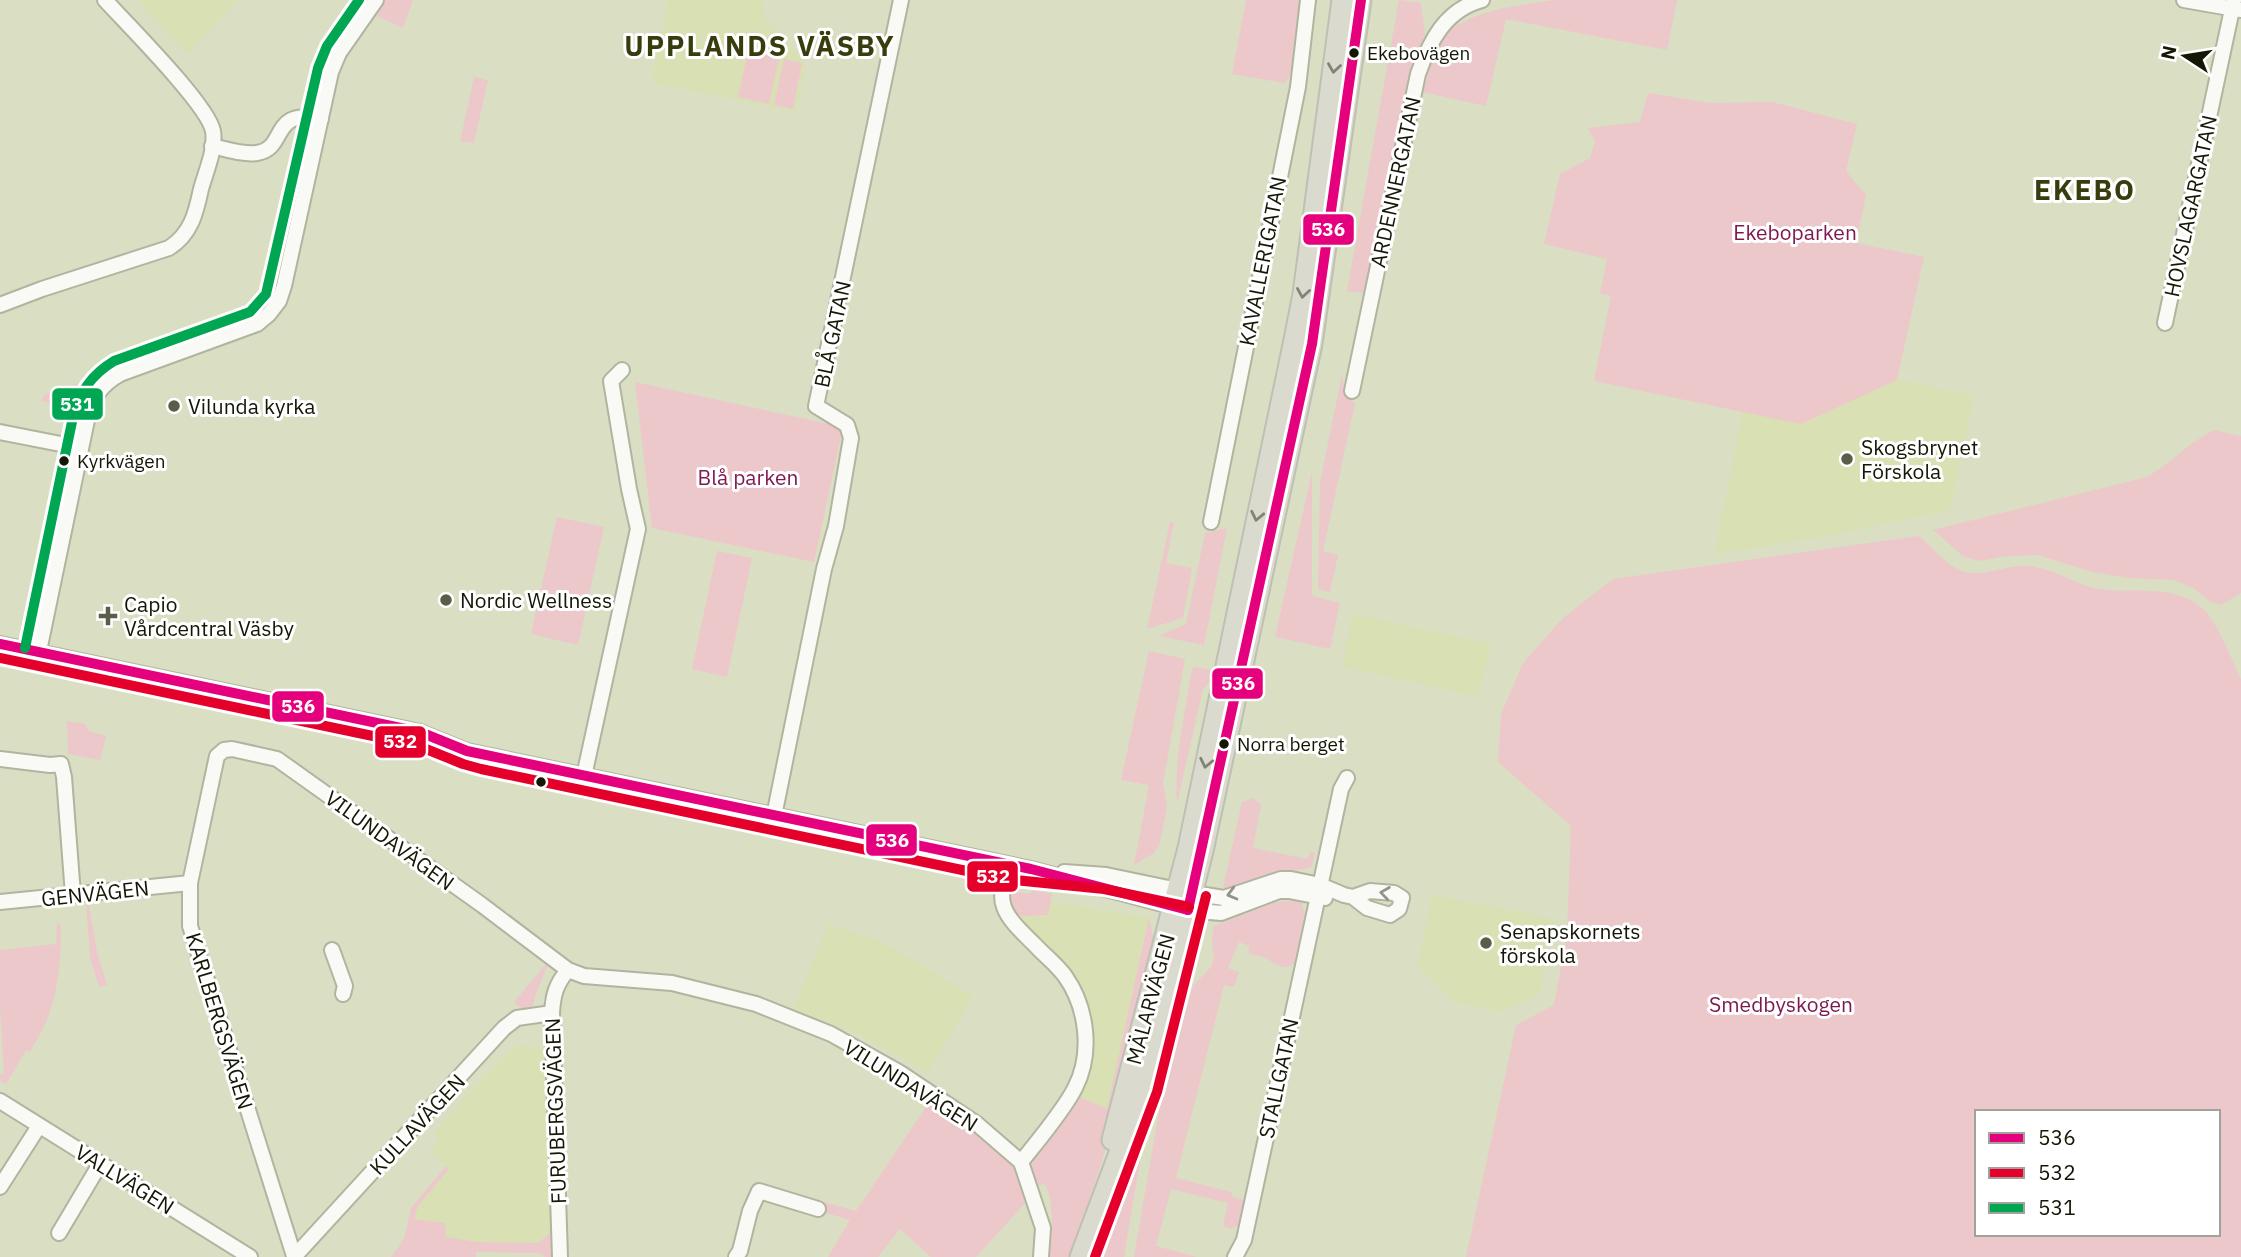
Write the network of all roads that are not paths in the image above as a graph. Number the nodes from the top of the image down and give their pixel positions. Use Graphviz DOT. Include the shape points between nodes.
graph roads {
  1 [pos="105,0"];
  2 [pos="376,0"];
  3 [pos="901,0"];
  4 [pos="1308,0"];
  5 [pos="1342,0"];
  6 [pos="1360,0"];
  7 [pos="1482,0"];
  8 [pos="2184,0"];
  9 [pos="2236,6"];
  10 [pos="321,119"];
  11 [pos="212,146"];
  12 [pos="0,305"];
  13 [pos="2165,323"];
  14 [pos="622,370"];
  15 [pos="1352,391"];
  16 [pos="0,432"];
  17 [pos="81,448"];
  18 [pos="1211,522"];
  19 [pos="0,644"];
  20 [pos="39,651"];
  21 [pos="232,749"];
  22 [pos="0,759"];
  23 [pos="584,776"];
  24 [pos="1347,778"];
  25 [pos="774,816"];
  26 [pos="1008,865"];
  27 [pos="190,883"];
  28 [pos="1319,891"];
  29 [pos="73,895"];
  30 [pos="1349,896"];
  31 [pos="1183,900"];
  32 [pos="0,902"];
  33 [pos="331,950"];
  34 [pos="568,970"];
  35 [pos="343,994"];
  36 [pos="552,1013"];
  37 [pos="0,1101"];
  38 [pos="39,1126"];
  39 [pos="1021,1162"];
  40 [pos="100,1164"];
  41 [pos="0,1187"];
  42 [pos="818,1209"];
  43 [pos="59,1233"];
  44 [pos="1081,1254"];
  45 [pos="250,1257"];
  46 [pos="294,1257"];
  47 [pos="560,1257"];
  48 [pos="736,1257"];
  49 [pos="1041,1257"];
  50 [pos="1236,1257"];
  1 -- 11 [label="street" via="199,105 210,121"];
  2 -- 10 [label="street" via="338,53"];
  3 -- 25 [label="street, BLÅ GATAN" via="816,406 847,425 851,438"];
  4 -- 18 [label="street, KAVALLERIGATAN" via="1298,87"];
  5 -- 31 [label="main road, MÄLARVÄGEN, one-way" via="1296,329"];
  6 -- 31 [label="main road, MÄLARVÄGEN" via="1312,344"];
  7 -- 15 [label="street, ARDENNERGATAN" via="1446,22 1429,43 1418,74"];
  8 -- 9 [label="street, HOVSLAGARGATAN"];
  9 -- 13 [label="street, HOVSLAGARGATAN"];
  10 -- 11 [label="street" via="291,118 272,143 257,153"];
  10 -- 17 [label="street" via="279,301 269,314 243,331 110,380 95,395"];
  11 -- 12 [label="street" via="193,218 180,241"];
  14 -- 23 [label="street" via="611,381 638,529"];
  16 -- 17 [label="street"];
  17 -- 20 [label="street"];
  19 -- 20 [label="street"];
  20 -- 23 [label="street" via="420,732 467,751"];
  21 -- 27 [label="street, KARLBERGSVÄGEN" via="217,756"];
  21 -- 34 [label="street, VILUNDAVÄGEN" via="277,759"];
  22 -- 29 [label="street" via="61,764"];
  23 -- 25 [label="street"];
  24 -- 28 [label="street, STALLGATAN"];
  25 -- 26 [label="street"];
  26 -- 31 [label="street" via="1106,875"];
  26 -- 39 [label="street" via="1001,894 1007,914 1064,975 1077,998 1086,1040 1075,1088"];
  27 -- 29 [label="street, GENVÄGEN"];
  27 -- 46 [label="street, KARLBERGSVÄGEN" via="190,926"];
  28 -- 30 [label="street" via="1331,898"];
  28 -- 31 [label="street" via="1291,878 1224,898"];
  28 -- 50 [label="street, STALLGATAN" via="1244,1240"];
  29 -- 32 [label="street, GENVÄGEN"];
  31 -- 44 [label="main road, MÄLARVÄGEN"];
  33 -- 35 [label="street" via="345,986"];
  34 -- 36 [label="street, FURUBERGSVÄGEN" via="553,996"];
  34 -- 39 [label="street, VILUNDAVÄGEN" via="584,976 672,983 756,1004 831,1034 936,1095"];
  36 -- 46 [label="street, KULLAVÄGEN" via="517,1018 504,1028"];
  36 -- 47 [label="street, FURUBERGSVÄGEN"];
  37 -- 38 [label="street, VALLVÄGEN"];
  38 -- 40 [label="street, VALLVÄGEN"];
  38 -- 41 [label="street"];
  39 -- 49 [label="street" via="1043,1228"];
  40 -- 43 [label="street"];
  40 -- 45 [label="street, VALLVÄGEN"];
  42 -- 48 [label="street" via="759,1191"];
}
